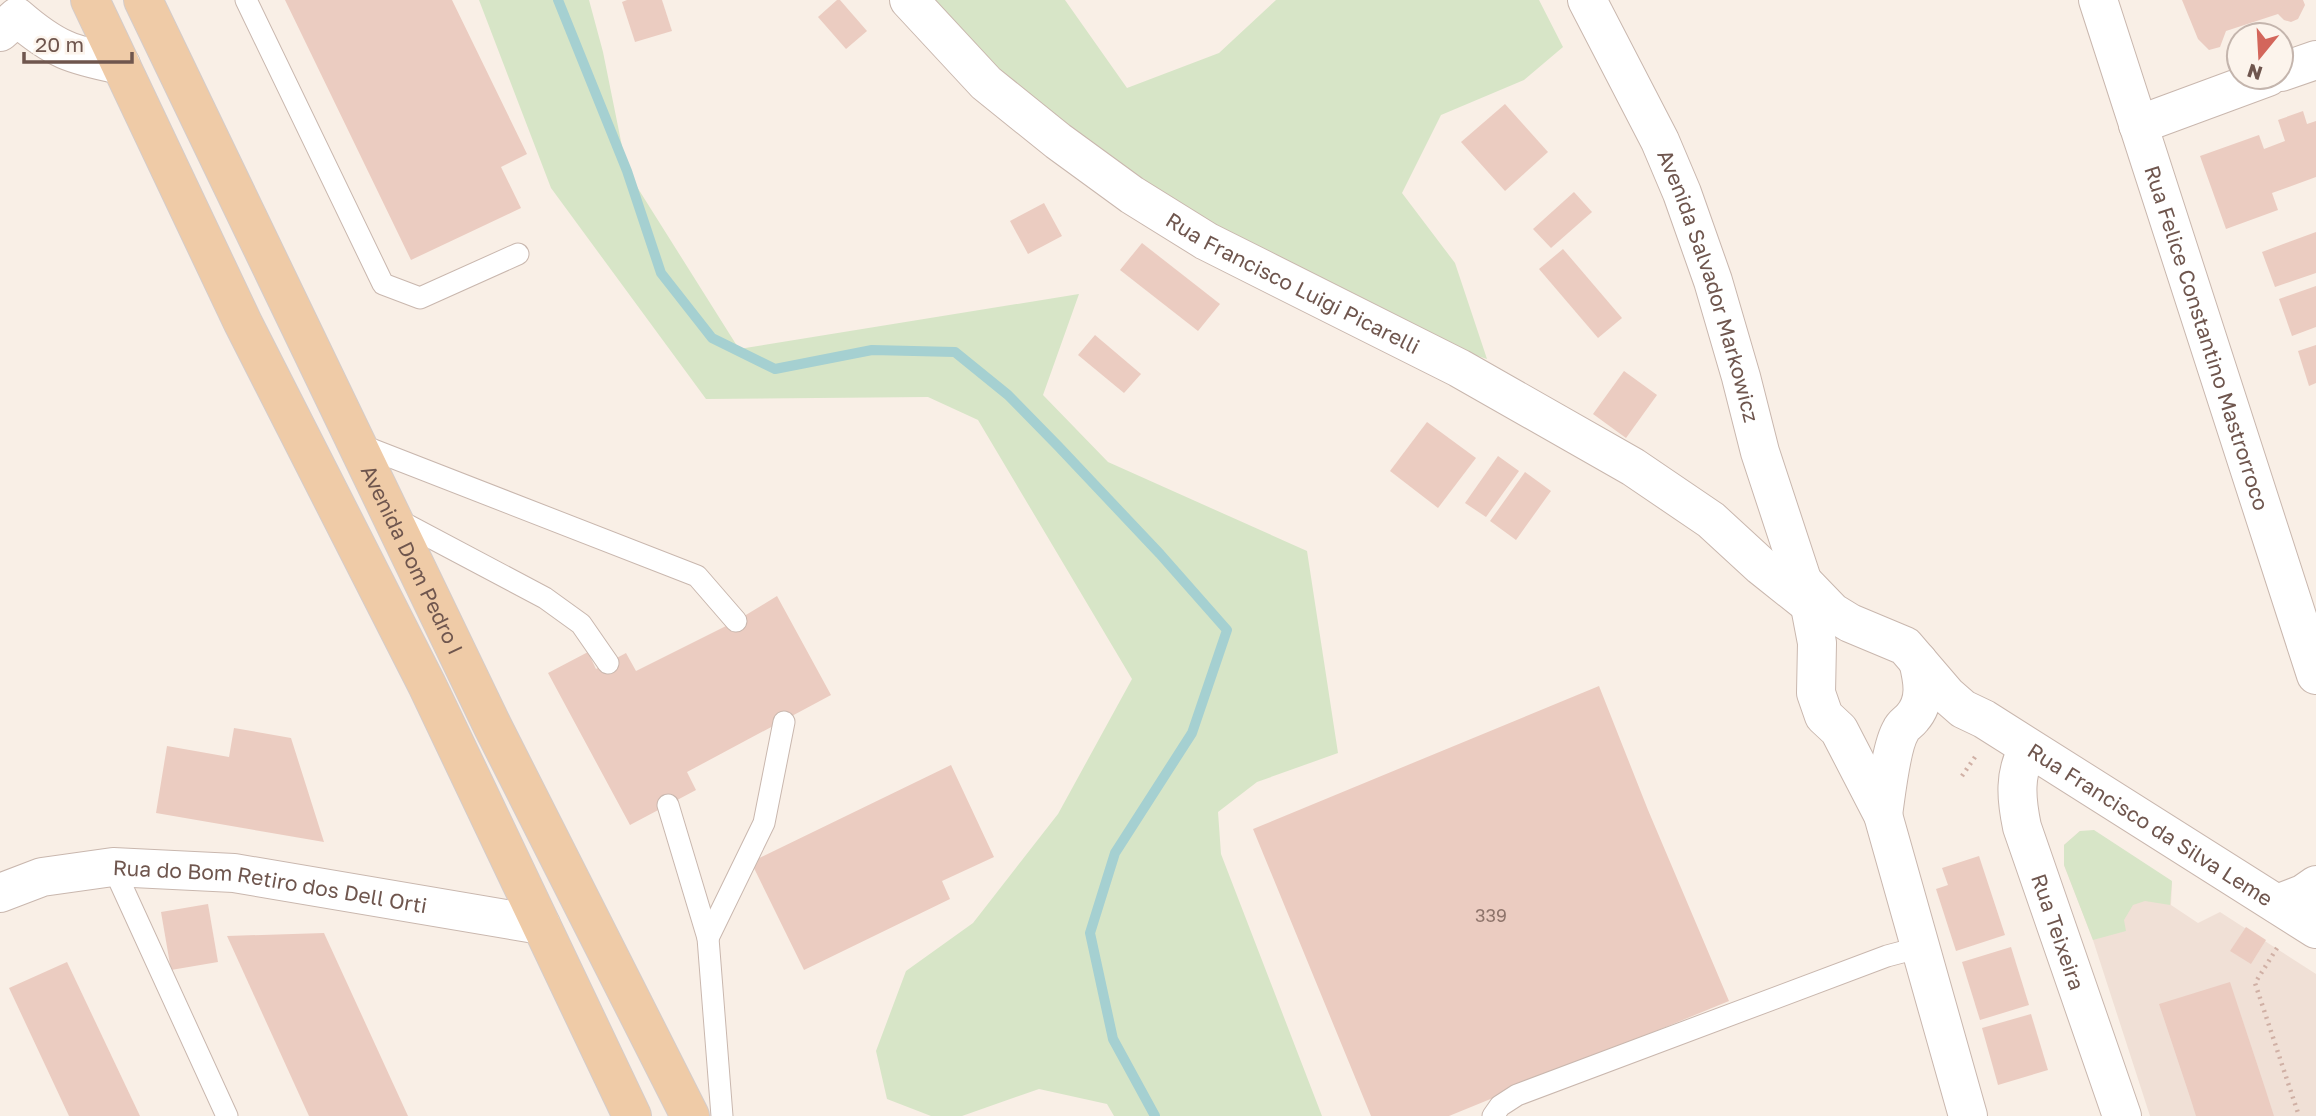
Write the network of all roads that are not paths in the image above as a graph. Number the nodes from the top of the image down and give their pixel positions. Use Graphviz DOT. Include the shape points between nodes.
graph roads {
  1 [pos="90,0"];
  2 [pos="143,0"];
  3 [pos="246,0"];
  4 [pos="909,0"];
  5 [pos="1587,0"];
  6 [pos="2098,0"];
  7 [pos="10,16"];
  8 [pos="2316,60"];
  9 [pos="121,65"];
  10 [pos="2295,67"];
  11 [pos="2230,91"];
  12 [pos="2138,125"];
  13 [pos="519,254"];
  14 [pos="358,444"];
  15 [pos="1768,478"];
  16 [pos="393,517"];
  17 [pos="1711,520"];
  18 [pos="1807,594"];
  19 [pos="736,621"];
  20 [pos="1867,632"];
  21 [pos="1918,661"];
  22 [pos="608,663"];
  23 [pos="1818,666"];
  24 [pos="2316,675"];
  25 [pos="1984,719"];
  26 [pos="784,722"];
  27 [pos="1839,730"];
  28 [pos="1900,730"];
  29 [pos="2028,748"];
  30 [pos="668,805"];
  31 [pos="1883,815"];
  32 [pos="113,867"];
  33 [pos="2316,885"];
  34 [pos="0,893"];
  35 [pos="2277,904"];
  36 [pos="541,925"];
  37 [pos="2316,929"];
  38 [pos="708,938"];
  39 [pos="1921,947"];
  40 [pos="227,1116"];
  41 [pos="632,1116"];
  42 [pos="690,1116"];
  43 [pos="722,1116"];
  44 [pos="1493,1116"];
  45 [pos="1968,1116"];
  46 [pos="2122,1116"];
  1 -- 9 [label="main road, Avenida Dom Pedro I"];
  2 -- 14 [label="main road, Avenida Dom Pedro I"];
  3 -- 13 [label="lane" via="383,284 420,298"];
  4 -- 17 [label="street, Rua Francisco Luigi Picarelli" via="986,83 1132,195 1206,241 1459,368 1633,467"];
  5 -- 15 [label="street, Avenida Salvador Markowicz" via="1682,193 1713,281"];
  6 -- 12 [label="street, Rua Felice Constantino Mastrorroco"];
  7 -- 9 [label="street" via="78,57"];
  8 -- 10 [label="street"];
  9 -- 36 [label="main road, Avenida Dom Pedro I" via="243,323 427,685"];
  11 -- 12 [label="street"];
  12 -- 24 [label="street, Rua Felice Constantino Mastrorroco"];
  14 -- 16 [label="main road, Avenida Dom Pedro I"];
  14 -- 19 [label="lane" via="697,576"];
  15 -- 17 [label="street" via="1749,518 1730,525"];
  15 -- 18 [label="street, Avenida Salvador Markowicz"];
  16 -- 22 [label="lane" via="545,598 581,624"];
  16 -- 42 [label="main road, Avenida Dom Pedro I" via="493,727"];
  17 -- 18 [label="street, Rua Francisco Luigi Picarelli" via="1761,566"];
  18 -- 20 [label="street, Rua Francisco Luigi Picarelli"];
  18 -- 23 [label="street, Avenida Salvador Markowicz"];
  20 -- 21 [label="street" via="1905,646"];
  20 -- 23 [label="street" via="1831,646"];
  21 -- 25 [label="street, Rua Francisco da Silva Leme" via="1947,695"];
  21 -- 28 [label="street" via="1922,699"];
  23 -- 27 [label="street" via="1816,693 1824,716"];
  25 -- 28 [label="street"];
  25 -- 29 [label="street, Rua Francisco da Silva Leme"];
  26 -- 38 [label="lane" via="764,823"];
  27 -- 28 [label="street" via="1861,738"];
  27 -- 31 [label="street"];
  28 -- 31 [label="street"];
  29 -- 35 [label="street, Rua Francisco da Silva Leme"];
  29 -- 46 [label="street, Rua Teixeira" via="2018,775 2022,827"];
  30 -- 38 [label="lane"];
  31 -- 39 [label="street"];
  32 -- 34 [label="street, Rua do Bom Retiro dos Dell Orti" via="42,877"];
  32 -- 36 [label="street, Rua do Bom Retiro dos Dell Orti" via="234,873"];
  32 -- 40 [label="lane"];
  33 -- 35 [label="street"];
  35 -- 37 [label="street, Rua Francisco da Silva Leme"];
  36 -- 41 [label="main road, Avenida Dom Pedro I"];
  38 -- 43 [label="lane"];
  39 -- 44 [label="lane" via="1517,1095"];
  39 -- 45 [label="street"];
}
